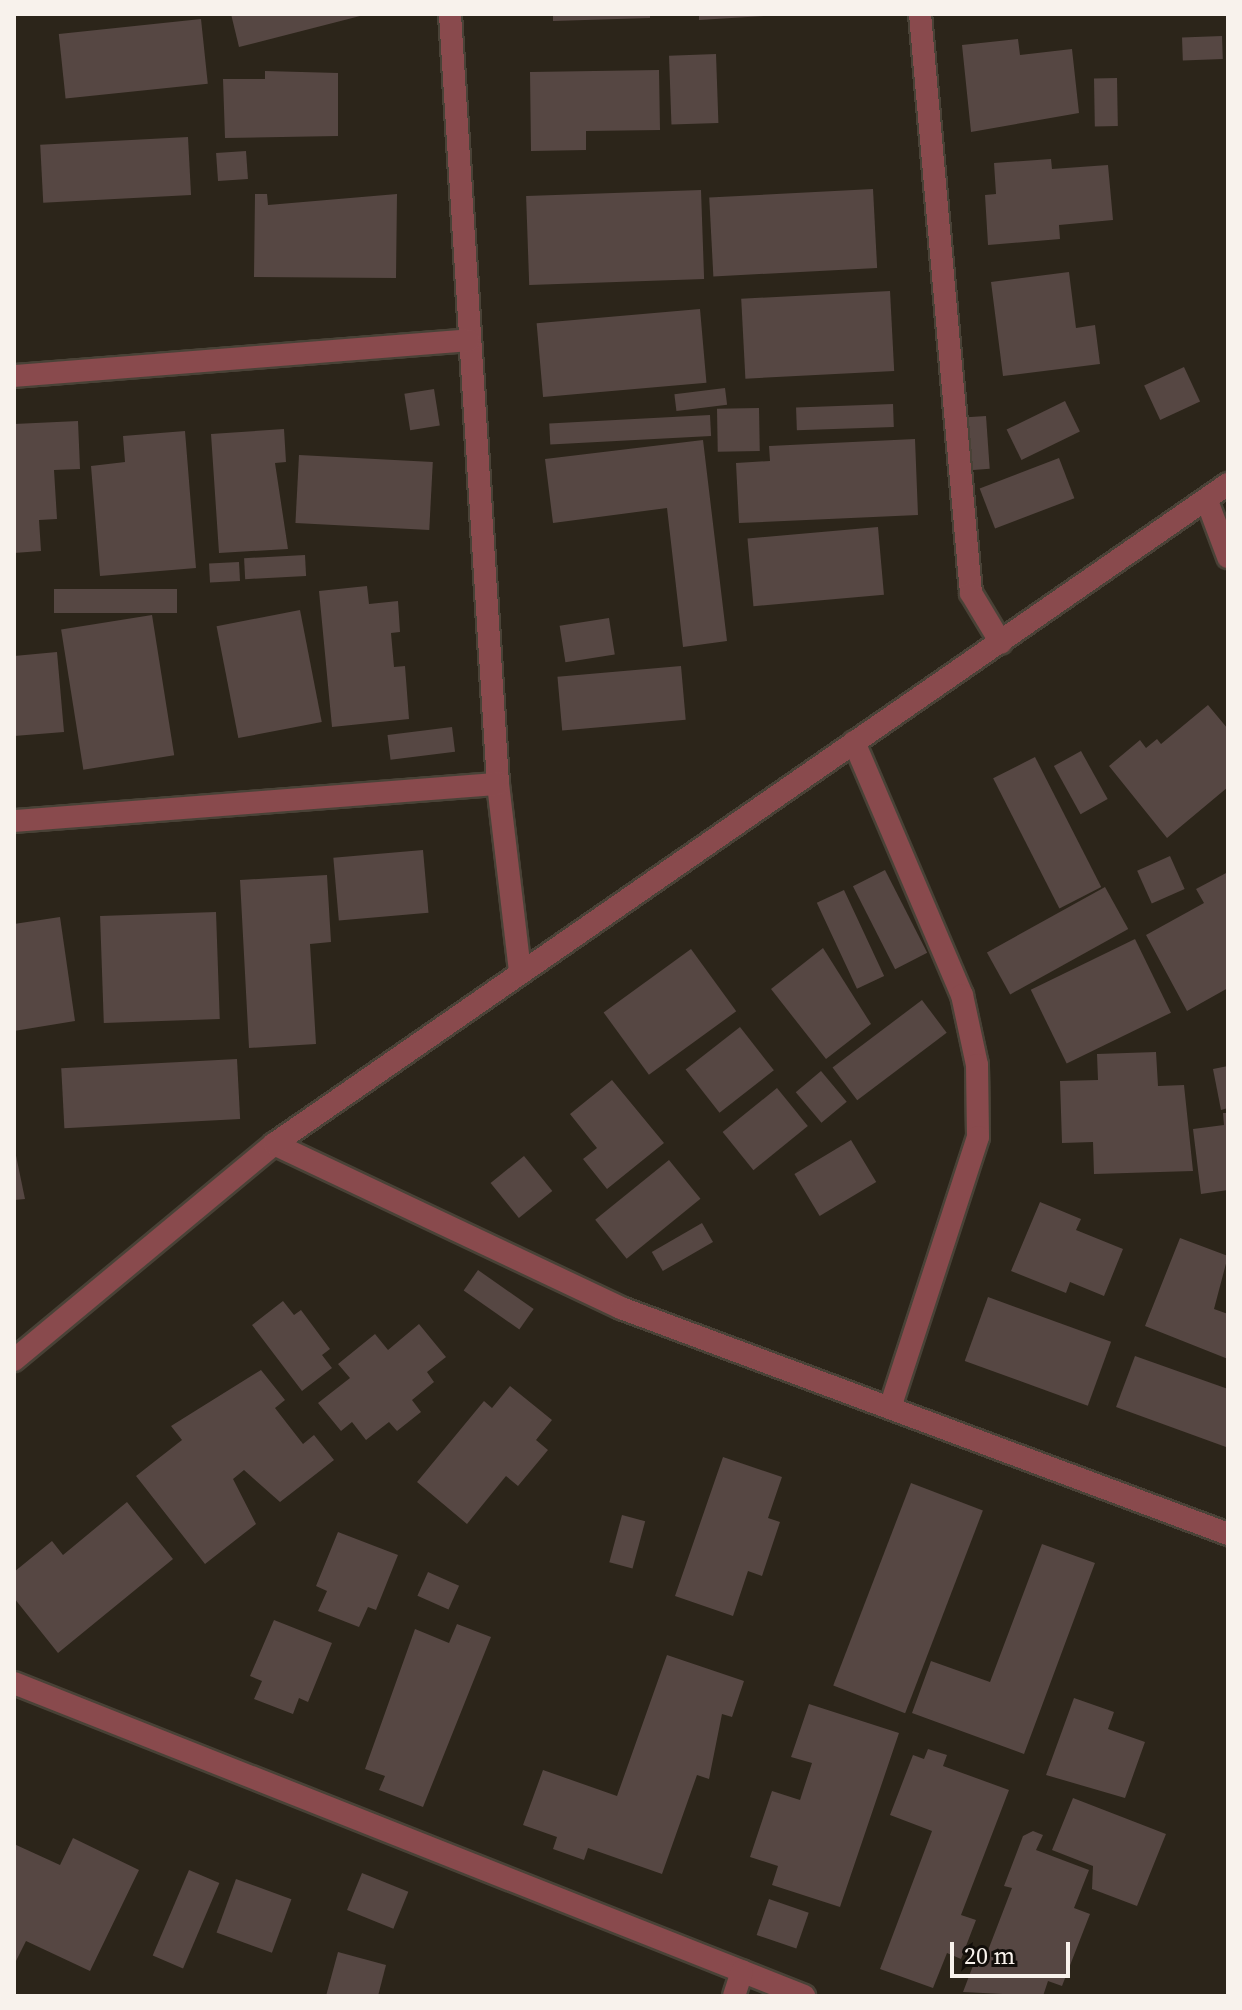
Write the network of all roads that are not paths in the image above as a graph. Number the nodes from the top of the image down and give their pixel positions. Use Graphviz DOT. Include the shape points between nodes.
graph roads {
  1 [pos="450,14"];
  2 [pos="920,14"];
  3 [pos="469,340"];
  4 [pos="14,376"];
  5 [pos="1228,484"];
  6 [pos="1207,501"];
  7 [pos="1228,557"];
  8 [pos="1001,643"];
  9 [pos="854,742"];
  10 [pos="498,784"];
  11 [pos="14,821"];
  12 [pos="520,970"];
  13 [pos="274,1144"];
  14 [pos="14,1360"];
  15 [pos="890,1408"];
  16 [pos="1228,1534"];
  17 [pos="14,1683"];
  18 [pos="742,1971"];
  19 [pos="734,1996"];
  20 [pos="804,1996"];
  1 -- 3 [label="street"];
  2 -- 8 [label="street" via="971,593"];
  3 -- 4 [label="street"];
  3 -- 10 [label="street"];
  5 -- 6 [label="street"];
  6 -- 7 [label="street"];
  6 -- 8 [label="street"];
  8 -- 9 [label="street"];
  9 -- 12 [label="street"];
  9 -- 15 [label="street" via="962,995 977,1065 978,1137"];
  10 -- 11 [label="street"];
  10 -- 12 [label="street"];
  12 -- 13 [label="street"];
  13 -- 14 [label="street"];
  13 -- 15 [label="street" via="621,1308"];
  15 -- 16 [label="street"];
  17 -- 18 [label="street"];
  18 -- 19 [label="street"];
  18 -- 20 [label="street"];
}
